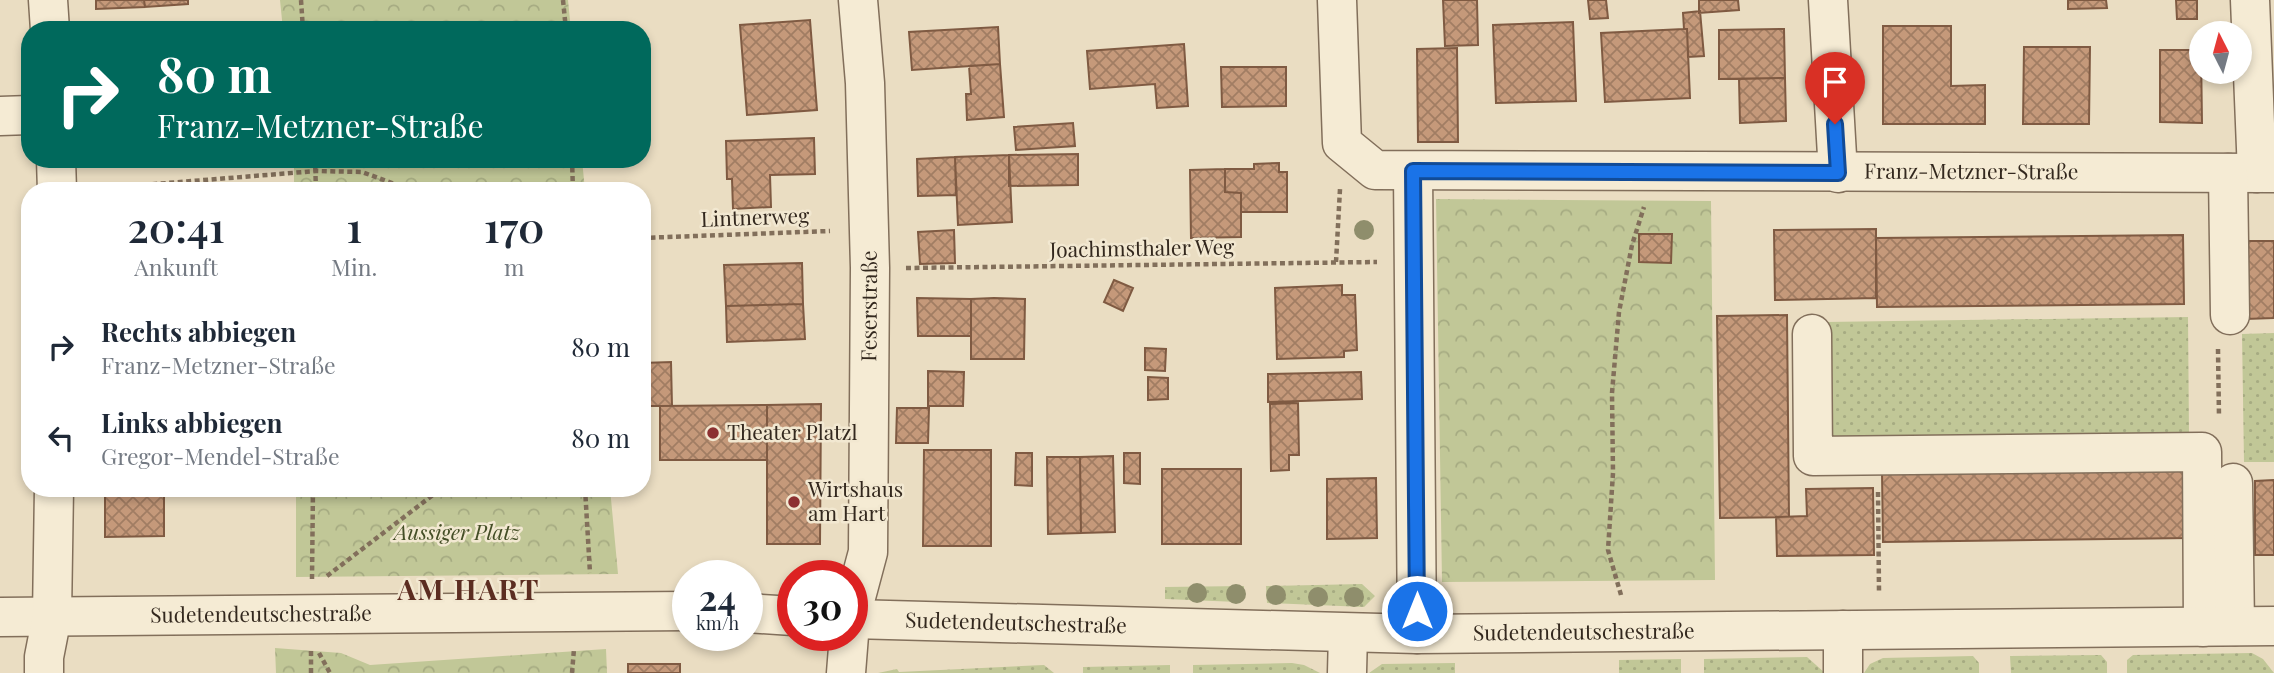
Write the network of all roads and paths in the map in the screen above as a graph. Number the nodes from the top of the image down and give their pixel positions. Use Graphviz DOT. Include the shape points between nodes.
graph roads {
  1 [pos="48,0"];
  2 [pos="301,0"];
  3 [pos="563,0"];
  4 [pos="858,0"];
  5 [pos="1337,0"];
  6 [pos="1828,0"];
  7 [pos="2250,0"];
  8 [pos="49,21"];
  9 [pos="302,21"];
  10 [pos="565,21"];
  11 [pos="21,115"];
  12 [pos="0,116"];
  13 [pos="1342,143"];
  14 [pos="316,168"];
  15 [pos="316,171"];
  16 [pos="1413,171"];
  17 [pos="1648,173"];
  18 [pos="1838,173"];
  19 [pos="2253,173"];
  20 [pos="175,182"];
  21 [pos="316,182"];
  22 [pos="389,182"];
  23 [pos="869,229"];
  24 [pos="651,239"];
  25 [pos="1415,261"];
  26 [pos="1336,262"];
  27 [pos="870,268"];
  28 [pos="2224,326"];
  29 [pos="1812,334"];
  30 [pos="2219,419"];
  31 [pos="1877,456"];
  32 [pos="2233,484"];
  33 [pos="54,497"];
  34 [pos="313,497"];
  35 [pos="430,497"];
  36 [pos="586,497"];
  37 [pos="866,560"];
  38 [pos="1879,591"];
  39 [pos="1624,602"];
  40 [pos="578,611"];
  41 [pos="672,611"];
  42 [pos="52,616"];
  43 [pos="0,617"];
  44 [pos="868,619"];
  45 [pos="2274,626"];
  46 [pos="2219,627"];
  47 [pos="1843,630"];
  48 [pos="1348,633"];
  49 [pos="1417,634"];
  50 [pos="848,651"];
  51 [pos="44,673"];
  52 [pos="311,673"];
  53 [pos="330,673"];
  54 [pos="846,673"];
  55 [pos="1347,673"];
  56 [pos="1843,673"];
  1 -- 8 [label="street"];
  2 -- 9 [label="path"];
  3 -- 10 [label="path"];
  4 -- 23 [label="street, Feserstraße"];
  5 -- 13 [label="street"];
  6 -- 18 [label="street"];
  7 -- 19 [label="street"];
  11 -- 12 [label="street"];
  13 -- 16 [label="street, Franz-Metzner-Straße" via="1375,170"];
  13 -- 26 [label="path"];
  14 -- 15 [label="path"];
  15 -- 20 [label="path"];
  15 -- 21 [label="path"];
  15 -- 22 [label="path" via="362,172"];
  16 -- 17 [label="street, Franz-Metzner-Straße"];
  16 -- 25 [label="street"];
  17 -- 18 [label="street, Franz-Metzner-Straße"];
  17 -- 39 [label="path" via="1619,312 1612,393 1608,550"];
  18 -- 19 [label="street, Franz-Metzner-Straße"];
  19 -- 28 [label="street"];
  23 -- 24 [label="path, Lintnerweg"];
  23 -- 27 [label="street, Feserstraße"];
  25 -- 26 [label="path, Joachimsthaler Weg"];
  25 -- 49 [label="street"];
  26 -- 27 [label="path, Joachimsthaler Weg"];
  27 -- 37 [label="street, Feserstraße"];
  28 -- 30 [label="path"];
  29 -- 31 [label="street" via="1813,456"];
  31 -- 38 [label="path"];
  31 -- 46 [label="street" via="2202,452"];
  32 -- 46 [label="street"];
  33 -- 42 [label="street"];
  34 -- 35 [label="path" via="312,586"];
  36 -- 40 [label="path" via="590,575"];
  40 -- 41 [label="street, Sudetendeutschestraße"];
  40 -- 42 [label="street, Sudetendeutschestraße"];
  42 -- 43 [label="street, Sudetendeutschestraße"];
  42 -- 51 [label="street"];
  44 -- 48 [label="street, Sudetendeutschestraße"];
  45 -- 46 [label="street, Sudetendeutschestraße"];
  46 -- 47 [label="street, Sudetendeutschestraße"];
  47 -- 49 [label="street, Sudetendeutschestraße"];
  47 -- 56 [label="street"];
  48 -- 49 [label="street, Sudetendeutschestraße"];
  48 -- 55 [label="street"];
  50 -- 54 [label="street"];
  52 -- 53 [label="path" via="311,640"];
}
